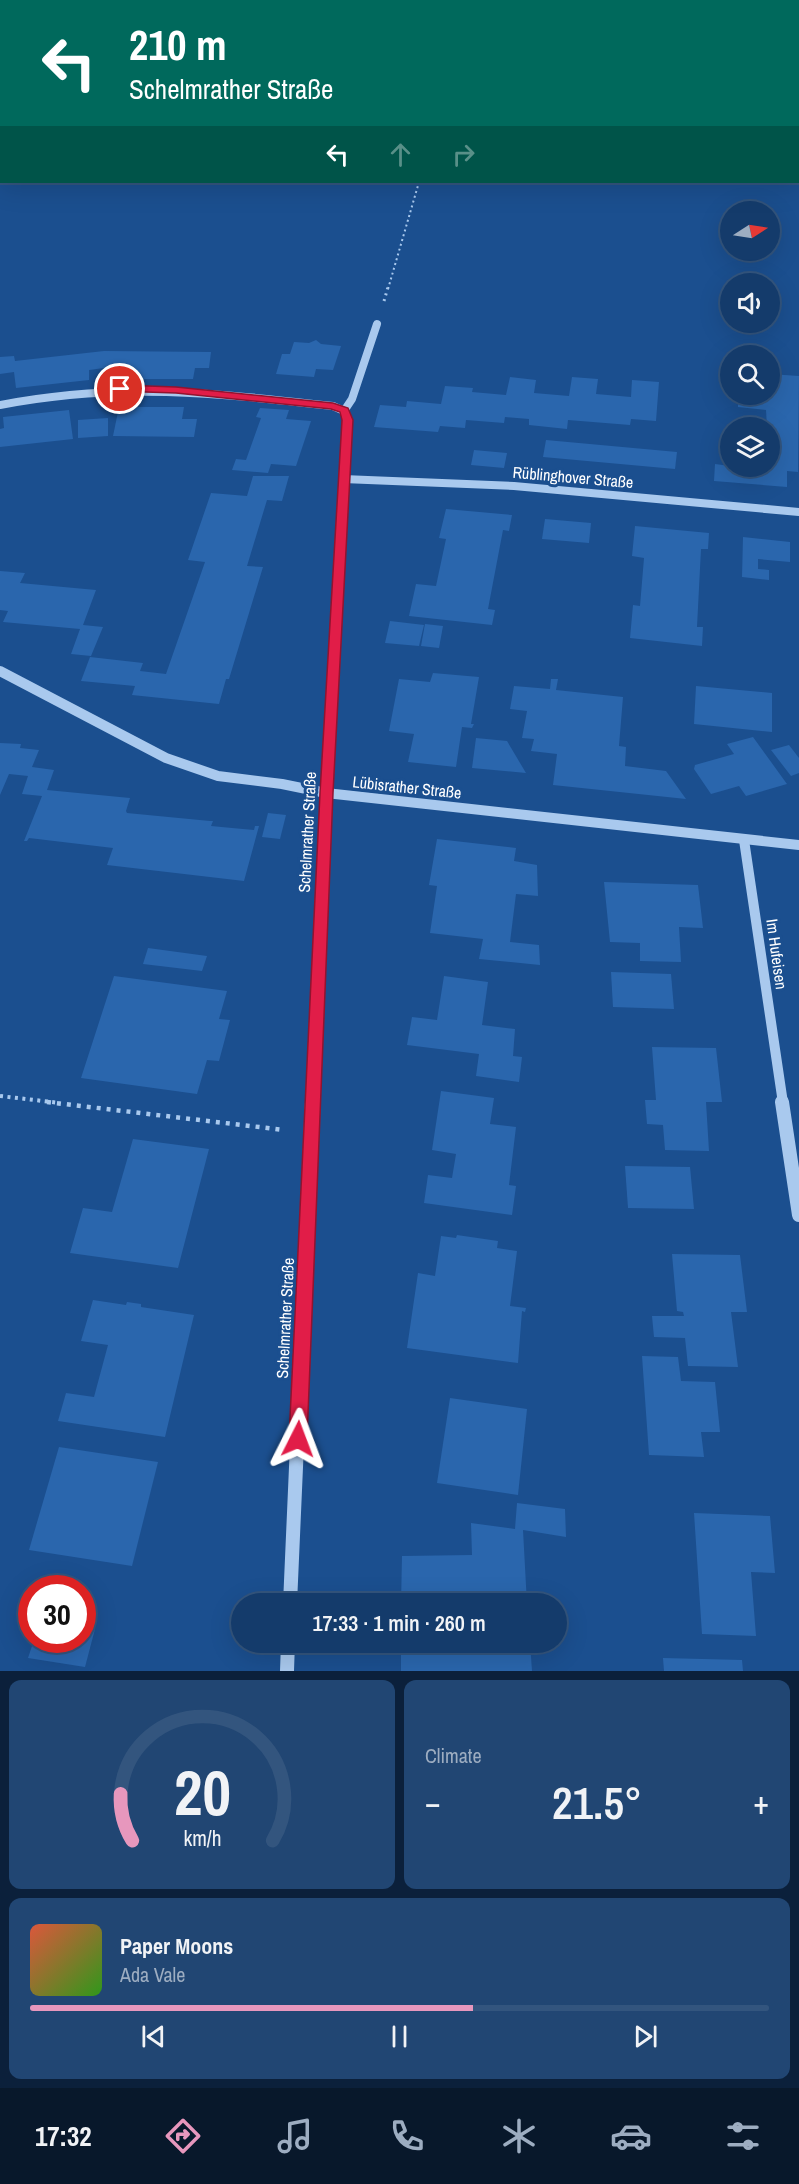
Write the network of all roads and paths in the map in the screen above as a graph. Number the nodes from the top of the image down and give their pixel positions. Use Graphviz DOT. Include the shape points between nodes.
graph roads {
  1 [pos="419,183"];
  2 [pos="377,324"];
  3 [pos="0,405"];
  4 [pos="344,411"];
  5 [pos="343,478"];
  6 [pos="799,512"];
  7 [pos="0,671"];
  8 [pos="326,793"];
  9 [pos="744,840"];
  10 [pos="799,845"];
  11 [pos="0,1096"];
  12 [pos="311,1134"];
  13 [pos="799,1215"];
  14 [pos="290,1593"];
  15 [pos="288,1653"];
  16 [pos="287,1671"];
  1 -- 2 [label="path"];
  2 -- 4 [label="street" via="352,399"];
  3 -- 4 [label="street" via="120,389 176,390 333,406"];
  4 -- 5 [label="street, Schelmrather Straße" via="348,420"];
  5 -- 6 [label="street, Rüblinghover Straße" via="521,487"];
  5 -- 8 [label="street, Schelmrather Straße"];
  7 -- 8 [label="street, Lübisrather Straße" via="166,758 218,776"];
  8 -- 9 [label="street, Lübisrather Straße"];
  8 -- 12 [label="street, Schelmrather Straße"];
  9 -- 10 [label="street, Lübisrather Straße"];
  9 -- 13 [label="street, Im Hufeisen"];
  11 -- 12 [label="path"];
  12 -- 14 [label="street, Schelmrather Straße"];
  15 -- 16 [label="street"];
}
